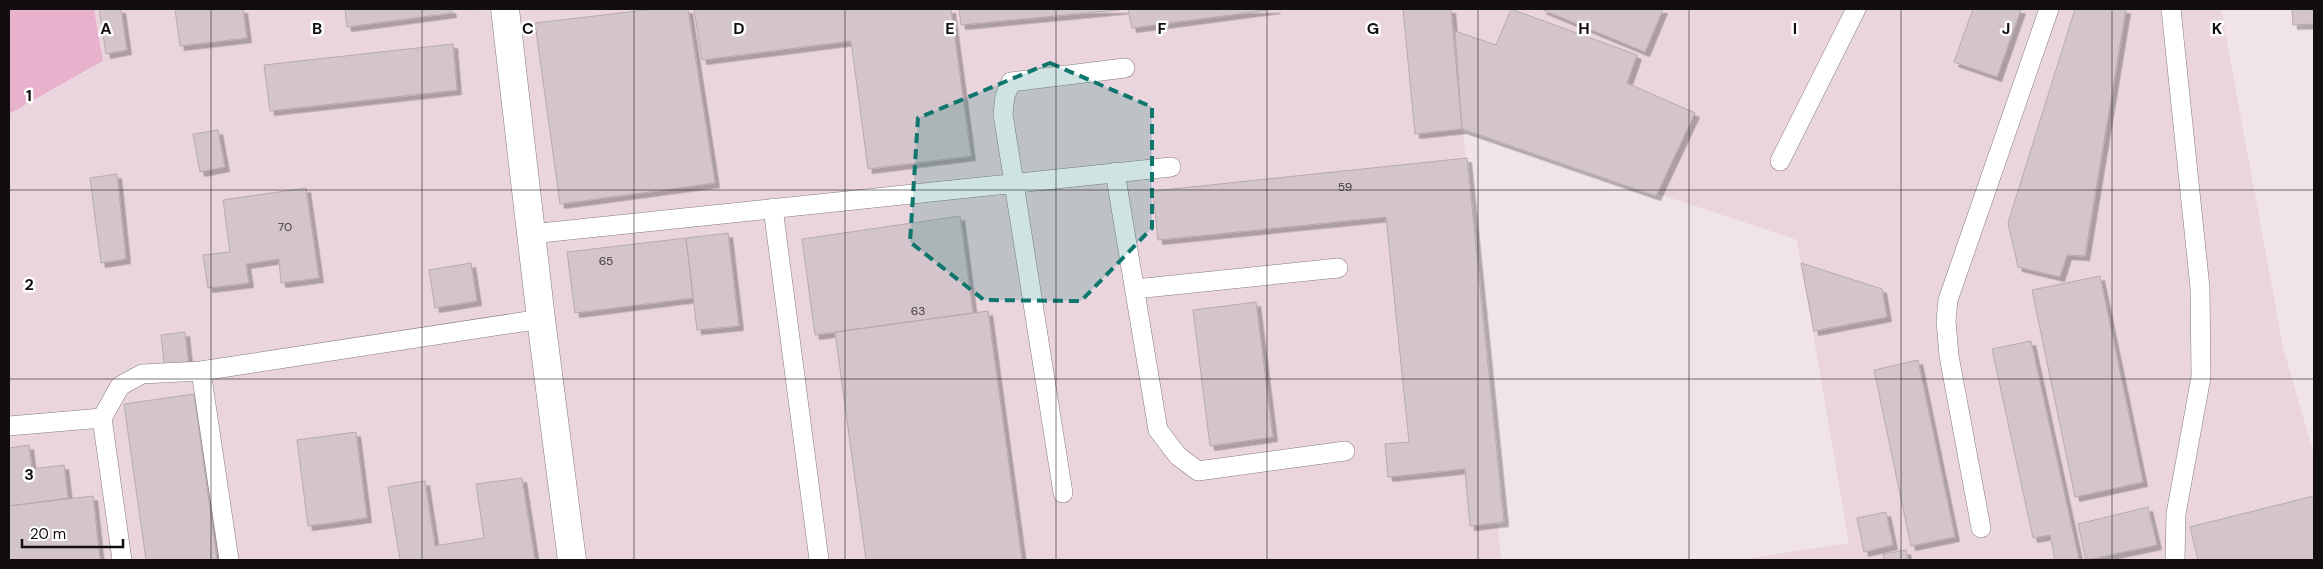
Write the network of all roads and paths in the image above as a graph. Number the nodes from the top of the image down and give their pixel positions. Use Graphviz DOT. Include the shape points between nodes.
graph roads {
  1 [pos="504,9"];
  2 [pos="1856,9"];
  3 [pos="2049,9"];
  4 [pos="2171,9"];
  5 [pos="1125,68"];
  6 [pos="1780,162"];
  7 [pos="1171,167"];
  8 [pos="1115,172"];
  9 [pos="1013,183"];
  10 [pos="773,208"];
  11 [pos="531,234"];
  12 [pos="1338,268"];
  13 [pos="1135,289"];
  14 [pos="541,319"];
  15 [pos="201,371"];
  16 [pos="102,418"];
  17 [pos="9,426"];
  18 [pos="1345,451"];
  19 [pos="1063,493"];
  20 [pos="1981,528"];
  21 [pos="122,560"];
  22 [pos="229,560"];
  23 [pos="572,560"];
  24 [pos="819,560"];
  25 [pos="2175,560"];
  1 -- 11 [label="street"];
  2 -- 6 [label="lane"];
  3 -- 20 [label="lane" via="1948,300 1948,356"];
  4 -- 25 [label="lane" via="2200,288 2201,377 2176,514"];
  5 -- 9 [label="lane" via="1011,82 1003,114"];
  7 -- 8 [label="lane"];
  8 -- 9 [label="lane"];
  8 -- 13 [label="lane"];
  9 -- 10 [label="lane"];
  9 -- 19 [label="lane"];
  10 -- 11 [label="lane"];
  10 -- 24 [label="lane"];
  11 -- 14 [label="street"];
  12 -- 13 [label="lane"];
  13 -- 18 [label="lane" via="1158,430 1178,456 1198,471"];
  14 -- 15 [label="lane"];
  14 -- 23 [label="street"];
  15 -- 16 [label="lane" via="142,374 120,386"];
  15 -- 22 [label="lane"];
  16 -- 17 [label="lane"];
  16 -- 21 [label="lane"];
}
